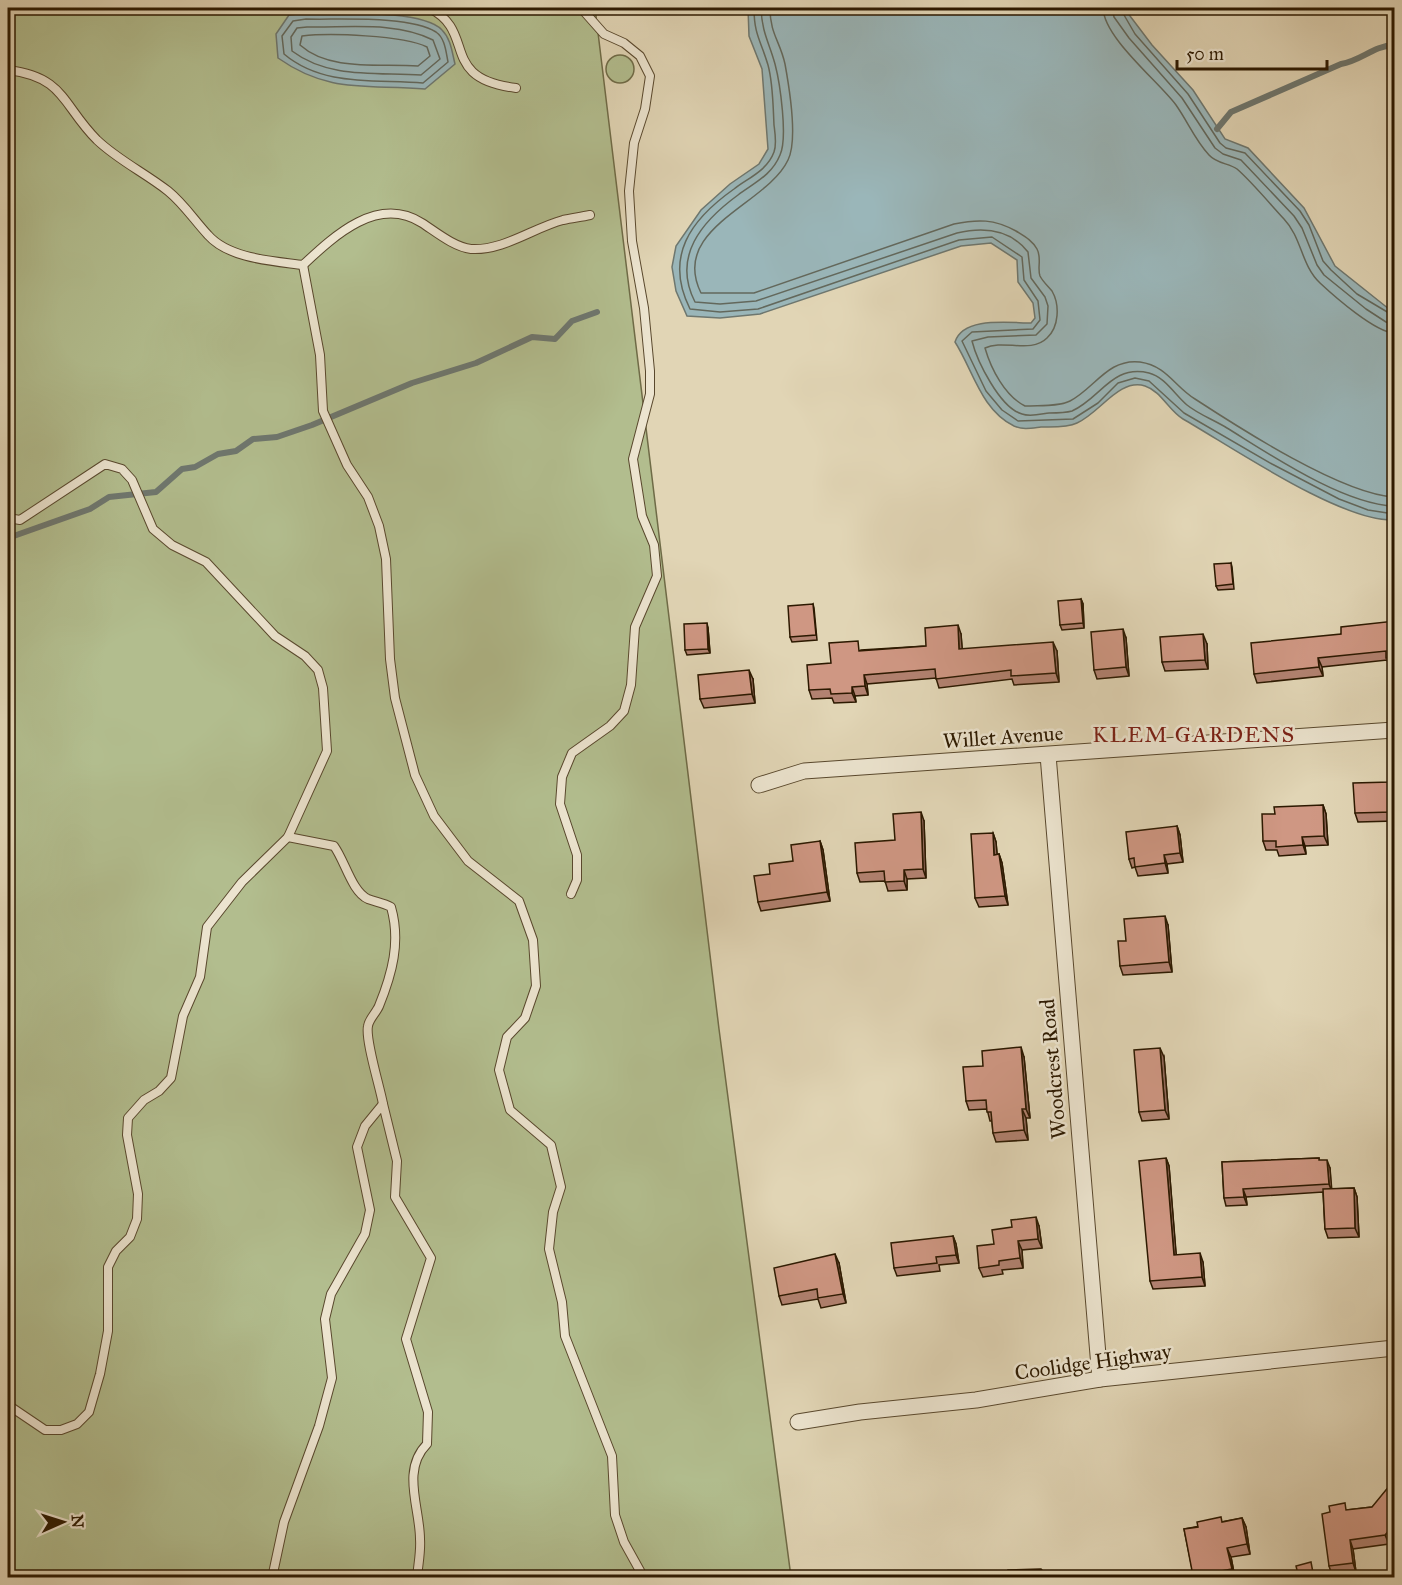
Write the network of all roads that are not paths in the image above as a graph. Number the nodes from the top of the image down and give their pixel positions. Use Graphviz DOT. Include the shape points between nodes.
graph roads {
  1 [pos="429,8"];
  2 [pos="580,8"];
  3 [pos="8,70"];
  4 [pos="516,88"];
  5 [pos="590,215"];
  6 [pos="303,264"];
  7 [pos="8,518"];
  8 [pos="1395,730"];
  9 [pos="1048,755"];
  10 [pos="759,785"];
  11 [pos="288,837"];
  12 [pos="571,894"];
  13 [pos="383,1104"];
  14 [pos="1395,1348"];
  15 [pos="1100,1379"];
  16 [pos="8,1406"];
  17 [pos="798,1422"];
  18 [pos="272,1578"];
  19 [pos="417,1578"];
  20 [pos="644,1578"];
  1 -- 4 [label="lane" via="451,24 460,55 470,70 489,83"];
  2 -- 12 [label="lane" via="604,34 640,56 650,76 634,143 629,191 650,371 650,394 633,459 642,516 654,545 657,576 635,627 631,685 624,711 572,753 562,777 560,804 577,855 577,880"];
  3 -- 6 [label="lane" via="31,72 49,82 105,148 171,193 210,237 246,255"];
  5 -- 6 [label="lane" via="563,220 502,244 470,249 411,216 378,213 346,229"];
  6 -- 20 [label="lane" via="320,355 323,411 380,526 386,559 390,659 415,775 434,816 468,861 519,901 533,940 536,986 525,1018 507,1036 500,1070 510,1110 551,1145 561,1187 553,1212 549,1249 562,1302 565,1336 612,1456 615,1515 624,1542"];
  7 -- 11 [label="lane" via="20,520 105,464 122,469 132,480 153,529 206,562 275,636 318,670 327,751"];
  8 -- 9 [label="street, Willet Avenue"];
  9 -- 10 [label="street, Willet Avenue" via="804,771"];
  9 -- 15 [label="street, Woodcrest Road"];
  11 -- 13 [label="lane" via="334,846 345,861 351,883 366,899 391,907 396,944 391,977 368,1025"];
  11 -- 16 [label="lane" via="242,882 207,927 200,977 183,1016 171,1078 128,1118 127,1135 138,1194 137,1219 130,1237 116,1251 108,1267 108,1331 89,1412 77,1424 45,1430"];
  13 -- 18 [label="lane" via="365,1126 357,1147 370,1210 365,1234 332,1294 326,1319 332,1378 284,1521"];
  13 -- 19 [label="lane" via="397,1161 394,1197 432,1258 406,1339 428,1412 427,1444 418,1453 412,1494 420,1539"];
  14 -- 15 [label="street, Coolidge Highway"];
  15 -- 17 [label="street, Coolidge Highway" via="976,1400"];
}
